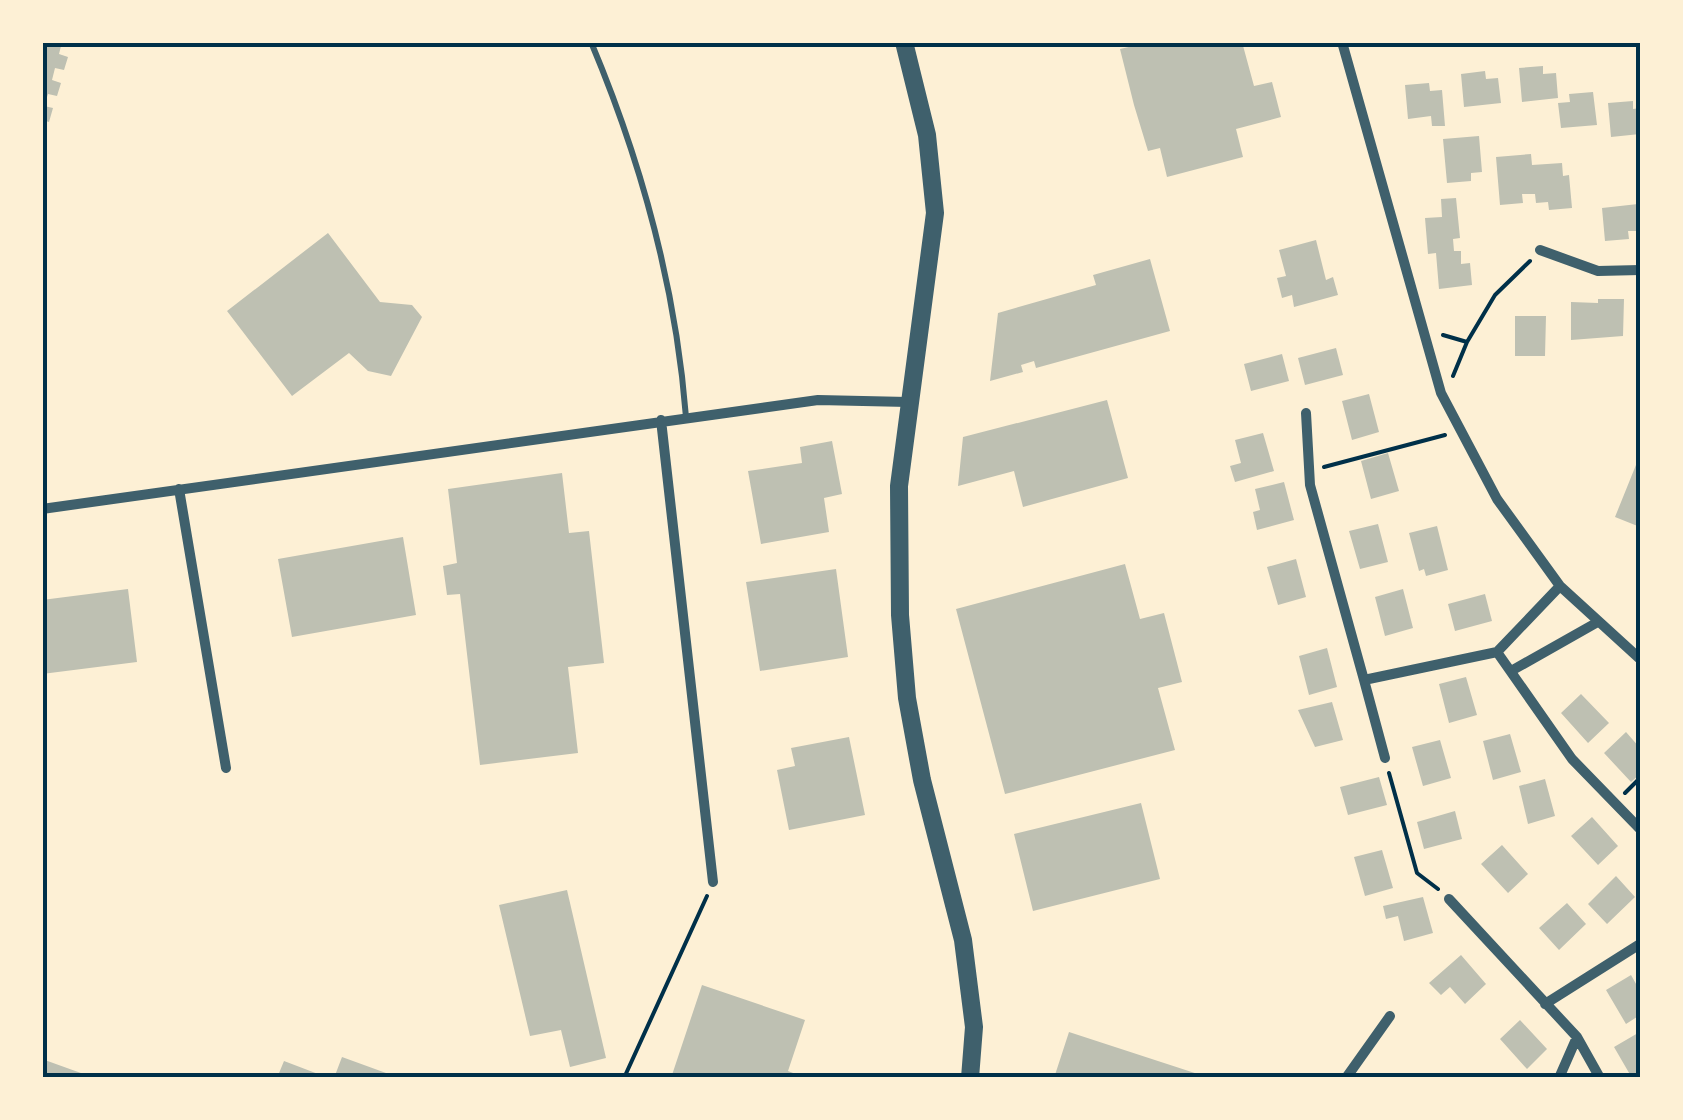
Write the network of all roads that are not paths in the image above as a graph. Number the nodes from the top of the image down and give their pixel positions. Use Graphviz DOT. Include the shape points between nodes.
graph roads {
  1 [pos="591,42"];
  2 [pos="904,42"];
  3 [pos="1342,42"];
  4 [pos="1540,250"];
  5 [pos="1640,270"];
  6 [pos="908,402"];
  7 [pos="1306,413"];
  8 [pos="686,417"];
  9 [pos="661,420"];
  10 [pos="179,490"];
  11 [pos="42,509"];
  12 [pos="1560,586"];
  13 [pos="1596,623"];
  14 [pos="1497,652"];
  15 [pos="1640,659"];
  16 [pos="1511,671"];
  17 [pos="1364,680"];
  18 [pos="1385,758"];
  19 [pos="226,768"];
  20 [pos="1640,829"];
  21 [pos="713,882"];
  22 [pos="1449,898"];
  23 [pos="1640,944"];
  24 [pos="1545,1004"];
  25 [pos="1390,1016"];
  26 [pos="1577,1037"];
  27 [pos="970,1078"];
  28 [pos="1346,1078"];
  29 [pos="1559,1078"];
  30 [pos="1600,1078"];
  1 -- 8 [label="lane" via="632,146 676,328"];
  2 -- 6 [label="street" via="927,135 935,213"];
  3 -- 12 [label="street" via="1441,393 1497,499"];
  4 -- 5 [label="street" via="1598,271"];
  6 -- 8 [label="street" via="818,400"];
  6 -- 27 [label="street" via="899,486 907,698 963,940 974,1028"];
  7 -- 17 [label="street" via="1310,471"];
  8 -- 9 [label="street"];
  9 -- 10 [label="street"];
  9 -- 21 [label="street"];
  10 -- 11 [label="street"];
  10 -- 19 [label="street"];
  12 -- 13 [label="street"];
  12 -- 14 [label="street"];
  13 -- 15 [label="street"];
  13 -- 16 [label="street"];
  14 -- 16 [label="street"];
  14 -- 17 [label="street"];
  16 -- 20 [label="street" via="1572,760"];
  17 -- 18 [label="street"];
  22 -- 24 [label="street"];
  23 -- 24 [label="street"];
  24 -- 26 [label="street"];
  25 -- 28 [label="street"];
  26 -- 29 [label="street"];
  26 -- 30 [label="street"];
}
